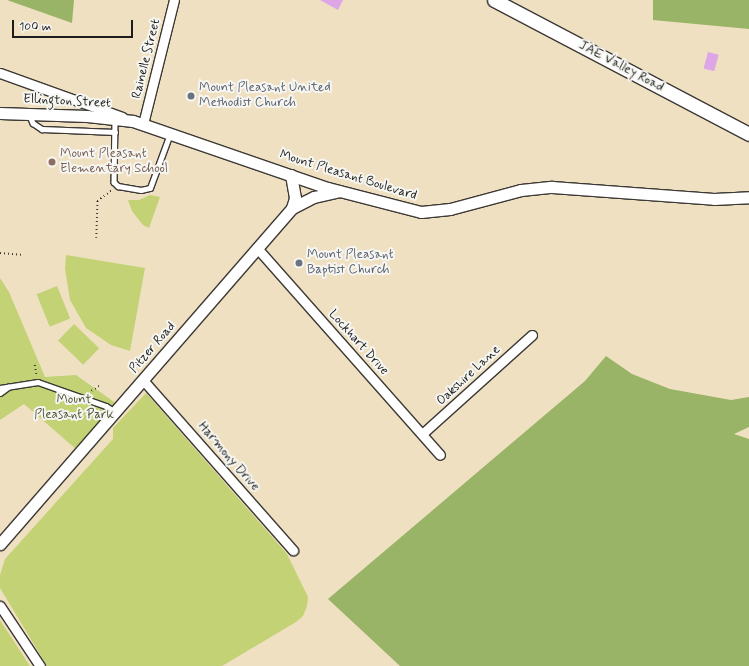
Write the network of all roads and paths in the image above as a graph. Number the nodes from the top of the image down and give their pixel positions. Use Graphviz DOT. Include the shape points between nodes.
graph roads {
  1 [pos="174,0"];
  2 [pos="494,0"];
  3 [pos="0,73"];
  4 [pos="0,113"];
  5 [pos="29,114"];
  6 [pos="116,119"];
  7 [pos="138,123"];
  8 [pos="115,132"];
  9 [pos="171,132"];
  10 [pos="749,134"];
  11 [pos="291,175"];
  12 [pos="118,186"];
  13 [pos="340,191"];
  14 [pos="749,197"];
  15 [pos="292,208"];
  16 [pos="96,238"];
  17 [pos="257,248"];
  18 [pos="0,253"];
  19 [pos="21,255"];
  20 [pos="532,335"];
  21 [pos="35,365"];
  22 [pos="143,380"];
  23 [pos="38,382"];
  24 [pos="102,385"];
  25 [pos="8,387"];
  26 [pos="0,388"];
  27 [pos="90,391"];
  28 [pos="0,393"];
  29 [pos="115,412"];
  30 [pos="422,434"];
  31 [pos="440,455"];
  32 [pos="0,544"];
  33 [pos="293,550"];
  34 [pos="0,606"];
  35 [pos="40,666"];
  1 -- 7 [label="street, Rainelle Street"];
  2 -- 10 [label="main road, JAE Valley Road"];
  3 -- 7 [label="street, Mount Pleasant Boulevard"];
  4 -- 5 [label="street, Ellington Street"];
  5 -- 6 [label="street, Ellington Street"];
  5 -- 8 [label="lane" via="33,123 42,129"];
  6 -- 7 [label="street, Ellington Street"];
  6 -- 8 [label="lane"];
  7 -- 9 [label="street, Mount Pleasant Boulevard"];
  8 -- 12 [label="lane" via="114,182"];
  9 -- 11 [label="street, Mount Pleasant Boulevard"];
  9 -- 12 [label="lane" via="150,188 141,190"];
  11 -- 13 [label="street, Mount Pleasant Boulevard"];
  11 -- 15 [label="street" via="295,198"];
  12 -- 16 [label="path" via="97,201"];
  13 -- 14 [label="street, Mount Pleasant Boulevard" via="421,212 450,209 540,188 579,188 734,200"];
  13 -- 15 [label="street, Pitzer Road" via="314,197"];
  15 -- 17 [label="street, Pitzer Road"];
  17 -- 22 [label="street, Pitzer Road"];
  17 -- 30 [label="street, Lockhart Drive"];
  18 -- 19 [label="path"];
  20 -- 30 [label="street, Oakshire Lane"];
  21 -- 23 [label="path"];
  22 -- 29 [label="street, Pitzer Road"];
  22 -- 33 [label="street, Harmony Drive"];
  23 -- 25 [label="lane"];
  23 -- 29 [label="lane" via="106,406"];
  24 -- 27 [label="path"];
  25 -- 26 [label="lane"];
  25 -- 28 [label="lane"];
  29 -- 32 [label="street, Pitzer Road"];
  30 -- 31 [label="street, Lockhart Drive"];
  34 -- 35 [label="street"];
}
